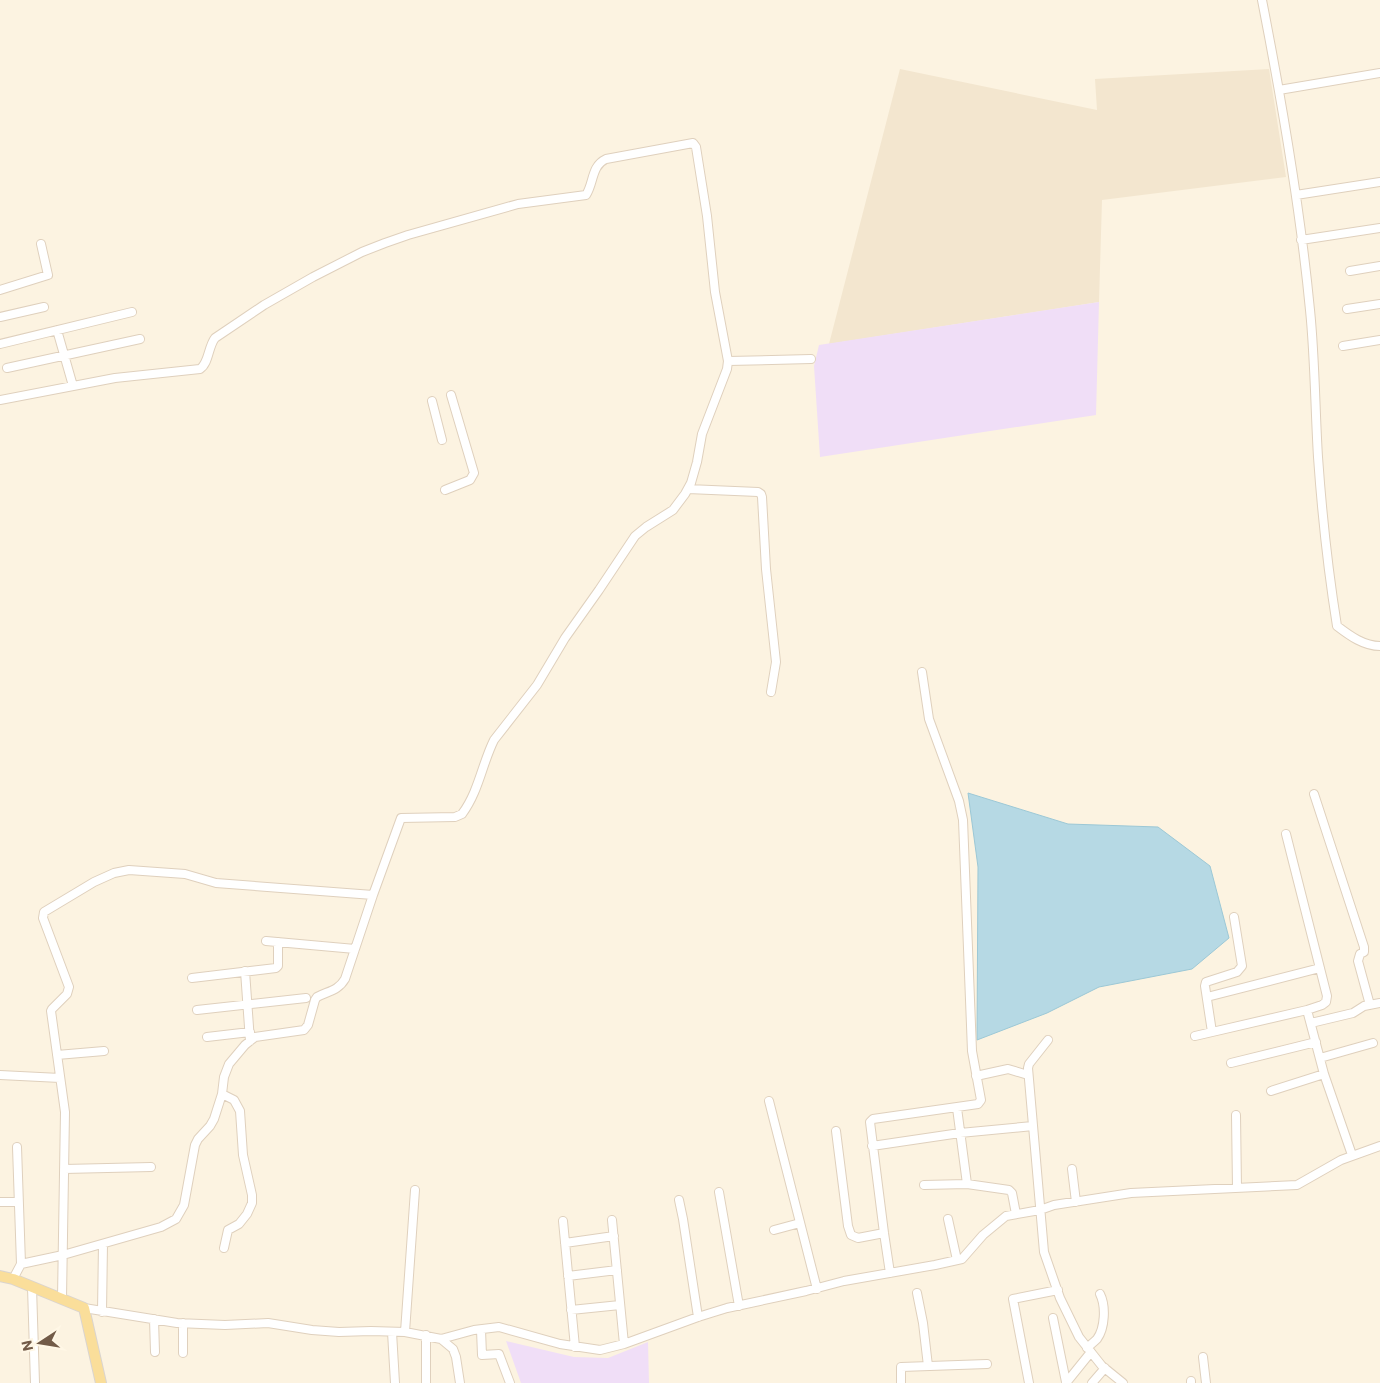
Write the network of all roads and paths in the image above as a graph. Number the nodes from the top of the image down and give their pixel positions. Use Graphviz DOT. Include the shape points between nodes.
graph roads {
  1 [pos="1262,0"];
  2 [pos="1380,73"];
  3 [pos="1279,90"];
  4 [pos="1380,182"];
  5 [pos="1296,195"];
  6 [pos="1380,228"];
  7 [pos="1301,240"];
  8 [pos="41,244"];
  9 [pos="1380,266"];
  10 [pos="1350,271"];
  11 [pos="0,290"];
  12 [pos="1380,304"];
  13 [pos="44,306"];
  14 [pos="1347,309"];
  15 [pos="132,312"];
  16 [pos="0,316"];
  17 [pos="57,330"];
  18 [pos="140,339"];
  19 [pos="1380,340"];
  20 [pos="0,344"];
  21 [pos="1343,346"];
  22 [pos="64,355"];
  23 [pos="811,359"];
  24 [pos="728,361"];
  25 [pos="7,368"];
  26 [pos="74,386"];
  27 [pos="451,395"];
  28 [pos="0,400"];
  29 [pos="432,401"];
  30 [pos="442,440"];
  31 [pos="688,488"];
  32 [pos="445,490"];
  33 [pos="1380,646"];
  34 [pos="922,672"];
  35 [pos="771,692"];
  36 [pos="1314,794"];
  37 [pos="1286,834"];
  38 [pos="373,895"];
  39 [pos="1234,917"];
  40 [pos="266,941"];
  41 [pos="278,942"];
  42 [pos="355,949"];
  43 [pos="1320,968"];
  44 [pos="245,971"];
  45 [pos="192,978"];
  46 [pos="1207,997"];
  47 [pos="306,998"];
  48 [pos="1380,1003"];
  49 [pos="248,1004"];
  50 [pos="1370,1005"];
  51 [pos="197,1010"];
  52 [pos="1308,1010"];
  53 [pos="1311,1023"];
  54 [pos="1212,1032"];
  55 [pos="250,1036"];
  56 [pos="1195,1036"];
  57 [pos="207,1037"];
  58 [pos="1048,1040"];
  59 [pos="1316,1042"];
  60 [pos="1373,1043"];
  61 [pos="104,1051"];
  62 [pos="57,1055"];
  63 [pos="1320,1058"];
  64 [pos="1231,1063"];
  65 [pos="1324,1074"];
  66 [pos="0,1075"];
  67 [pos="1028,1075"];
  68 [pos="976,1076"];
  69 [pos="60,1078"];
  70 [pos="1271,1091"];
  71 [pos="222,1094"];
  72 [pos="769,1101"];
  73 [pos="957,1108"];
  74 [pos="1236,1115"];
  75 [pos="1033,1126"];
  76 [pos="836,1132"];
  77 [pos="960,1133"];
  78 [pos="17,1146"];
  79 [pos="872,1146"];
  80 [pos="1380,1146"];
  81 [pos="1352,1155"];
  82 [pos="151,1167"];
  83 [pos="1072,1168"];
  84 [pos="64,1169"];
  85 [pos="967,1184"];
  86 [pos="924,1185"];
  87 [pos="1237,1188"];
  88 [pos="415,1190"];
  89 [pos="719,1192"];
  90 [pos="679,1200"];
  91 [pos="0,1202"];
  92 [pos="18,1202"];
  93 [pos="1076,1202"];
  94 [pos="1040,1210"];
  95 [pos="1016,1214"];
  96 [pos="948,1219"];
  97 [pos="612,1220"];
  98 [pos="563,1221"];
  99 [pos="800,1223"];
  100 [pos="774,1230"];
  101 [pos="884,1233"];
  102 [pos="614,1236"];
  103 [pos="565,1243"];
  104 [pos="103,1244"];
  105 [pos="224,1248"];
  106 [pos="63,1255"];
  107 [pos="957,1260"];
  108 [pos="21,1264"];
  109 [pos="617,1270"];
  110 [pos="890,1273"];
  111 [pos="0,1276"];
  112 [pos="568,1276"];
  113 [pos="12,1279"];
  114 [pos="32,1286"];
  115 [pos="817,1288"];
  116 [pos="1058,1290"];
  117 [pos="917,1293"];
  118 [pos="1100,1294"];
  119 [pos="62,1298"];
  120 [pos="620,1305"];
  121 [pos="739,1306"];
  122 [pos="84,1308"];
  123 [pos="571,1310"];
  124 [pos="102,1312"];
  125 [pos="698,1317"];
  126 [pos="1053,1318"];
  127 [pos="154,1319"];
  128 [pos="183,1323"];
  129 [pos="481,1330"];
  130 [pos="392,1332"];
  131 [pos="405,1332"];
  132 [pos="426,1335"];
  133 [pos="441,1339"];
  134 [pos="624,1344"];
  135 [pos="575,1347"];
  136 [pos="1089,1350"];
  137 [pos="155,1352"];
  138 [pos="183,1353"];
  139 [pos="1202,1357"];
  140 [pos="987,1364"];
  141 [pos="928,1366"];
  142 [pos="1105,1368"];
  143 [pos="1099,1375"];
  144 [pos="35,1383"];
  145 [pos="102,1383"];
  146 [pos="395,1383"];
  147 [pos="426,1383"];
  148 [pos="460,1383"];
  149 [pos="510,1383"];
  150 [pos="901,1383"];
  151 [pos="1029,1383"];
  152 [pos="1066,1383"];
  153 [pos="1092,1383"];
  154 [pos="1103,1383"];
  155 [pos="1123,1383"];
  156 [pos="1206,1383"];
  1 -- 3 [label="street"];
  2 -- 3 [label="street"];
  3 -- 5 [label="street"];
  4 -- 5 [label="street"];
  5 -- 7 [label="street"];
  6 -- 7 [label="street"];
  7 -- 33 [label="street" via="1310,311 1326,550 1337,626 1353,638"];
  8 -- 11 [label="street" via="48,275"];
  9 -- 10 [label="street"];
  12 -- 14 [label="street"];
  13 -- 16 [label="street"];
  15 -- 17 [label="street"];
  17 -- 20 [label="street"];
  17 -- 22 [label="street"];
  18 -- 22 [label="street"];
  19 -- 21 [label="street"];
  22 -- 25 [label="street"];
  22 -- 26 [label="street"];
  23 -- 24 [label="street"];
  24 -- 26 [label="street" via="715,292 698,150 692,143 606,159 596,167 588,193 583,195 499,209 362,252 264,305 215,338 200,370 115,378"];
  24 -- 31 [label="street" via="702,434"];
  26 -- 28 [label="street"];
  27 -- 32 [label="street" via="474,473 470,480"];
  29 -- 30 [label="street"];
  31 -- 35 [label="street" via="761,494 776,662"];
  31 -- 38 [label="street" via="676,506 635,536 625,550 537,685 494,740 479,783 462,814 455,817 401,818"];
  34 -- 68 [label="street" via="929,719 963,820"];
  36 -- 50 [label="street" via="1364,947 1358,961"];
  37 -- 43 [label="street"];
  38 -- 42 [label="street"];
  38 -- 62 [label="street" via="216,883 190,875 141,870 129,870 94,882 46,910 43,915 69,987 67,994 51,1011"];
  39 -- 46 [label="street" via="1242,966 1237,972 1206,982"];
  40 -- 41 [label="street"];
  41 -- 42 [label="street"];
  41 -- 44 [label="street" via="276,968"];
  42 -- 55 [label="street" via="342,985 316,997 304,1030"];
  43 -- 46 [label="street"];
  43 -- 52 [label="street" via="1326,1002"];
  44 -- 45 [label="street"];
  44 -- 49 [label="street"];
  46 -- 54 [label="street"];
  47 -- 49 [label="street"];
  48 -- 50 [label="street"];
  49 -- 51 [label="street"];
  49 -- 55 [label="street"];
  50 -- 53 [label="street" via="1353,1013"];
  52 -- 53 [label="street"];
  52 -- 54 [label="street"];
  53 -- 59 [label="street"];
  54 -- 56 [label="street"];
  55 -- 57 [label="street"];
  55 -- 71 [label="street" via="229,1064"];
  58 -- 67 [label="street" via="1029,1064"];
  59 -- 63 [label="street"];
  59 -- 64 [label="street"];
  60 -- 63 [label="street"];
  61 -- 62 [label="street"];
  62 -- 69 [label="street"];
  63 -- 65 [label="street"];
  65 -- 70 [label="street"];
  65 -- 81 [label="street"];
  66 -- 69 [label="street"];
  67 -- 68 [label="street" via="1008,1069"];
  67 -- 75 [label="street"];
  68 -- 73 [label="street" via="980,1102"];
  69 -- 84 [label="street" via="65,1112"];
  71 -- 104 [label="street" via="214,1119 195,1145 184,1205 176,1219 161,1227"];
  71 -- 105 [label="street" via="234,1100 240,1111 252,1195 248,1214 240,1224 228,1230"];
  72 -- 99 [label="street"];
  73 -- 77 [label="street"];
  73 -- 79 [label="street" via="873,1119 870,1122"];
  74 -- 87 [label="street"];
  75 -- 77 [label="street"];
  75 -- 94 [label="street"];
  76 -- 101 [label="street" via="851,1235 858,1238"];
  77 -- 79 [label="street"];
  77 -- 85 [label="street"];
  78 -- 92 [label="street"];
  79 -- 101 [label="street"];
  80 -- 81 [label="street"];
  81 -- 87 [label="street" via="1297,1185"];
  82 -- 84 [label="street"];
  83 -- 93 [label="street"];
  84 -- 106 [label="street"];
  85 -- 86 [label="street"];
  85 -- 95 [label="street" via="1011,1191"];
  87 -- 93 [label="street" via="1144,1192"];
  88 -- 131 [label="street"];
  89 -- 121 [label="street"];
  90 -- 125 [label="street"];
  91 -- 92 [label="street"];
  92 -- 108 [label="street"];
  93 -- 94 [label="street"];
  94 -- 95 [label="street"];
  94 -- 116 [label="street" via="1044,1252"];
  95 -- 107 [label="street" via="1006,1216 962,1259"];
  96 -- 107 [label="street"];
  97 -- 102 [label="street"];
  98 -- 103 [label="street"];
  99 -- 100 [label="street"];
  99 -- 115 [label="street"];
  101 -- 110 [label="street"];
  102 -- 103 [label="street"];
  102 -- 109 [label="street"];
  103 -- 112 [label="street"];
  104 -- 106 [label="street"];
  104 -- 124 [label="street"];
  106 -- 108 [label="street"];
  106 -- 119 [label="street"];
  107 -- 110 [label="street"];
  108 -- 113 [label="street"];
  109 -- 112 [label="street"];
  109 -- 120 [label="street"];
  110 -- 115 [label="street"];
  111 -- 113 [label="main road"];
  112 -- 123 [label="street"];
  113 -- 114 [label="main road"];
  114 -- 119 [label="main road"];
  114 -- 144 [label="street"];
  115 -- 121 [label="street"];
  116 -- 136 [label="street" via="1079,1337"];
  116 -- 151 [label="street" via="1013,1299"];
  117 -- 141 [label="street"];
  118 -- 136 [label="street" via="1104,1311 1101,1329"];
  119 -- 122 [label="main road"];
  120 -- 123 [label="street"];
  120 -- 134 [label="street"];
  121 -- 125 [label="street"];
  122 -- 124 [label="street"];
  122 -- 145 [label="main road"];
  123 -- 135 [label="street"];
  124 -- 127 [label="street"];
  125 -- 134 [label="street"];
  126 -- 152 [label="street"];
  127 -- 128 [label="street"];
  127 -- 137 [label="street"];
  128 -- 130 [label="street" via="268,1323 339,1332"];
  128 -- 138 [label="street"];
  129 -- 133 [label="street"];
  129 -- 135 [label="street" via="499,1328"];
  129 -- 149 [label="street" via="482,1355 498,1354"];
  130 -- 131 [label="street"];
  130 -- 146 [label="street"];
  131 -- 132 [label="street"];
  132 -- 133 [label="street"];
  132 -- 147 [label="street"];
  133 -- 148 [label="street" via="453,1349"];
  134 -- 135 [label="street" via="600,1350"];
  136 -- 142 [label="street"];
  136 -- 152 [label="street"];
  139 -- 156 [label="street"];
  140 -- 141 [label="street"];
  141 -- 150 [label="street" via="901,1367"];
  142 -- 143 [label="street"];
  142 -- 155 [label="street"];
  143 -- 153 [label="street"];
  143 -- 154 [label="street"];
}
